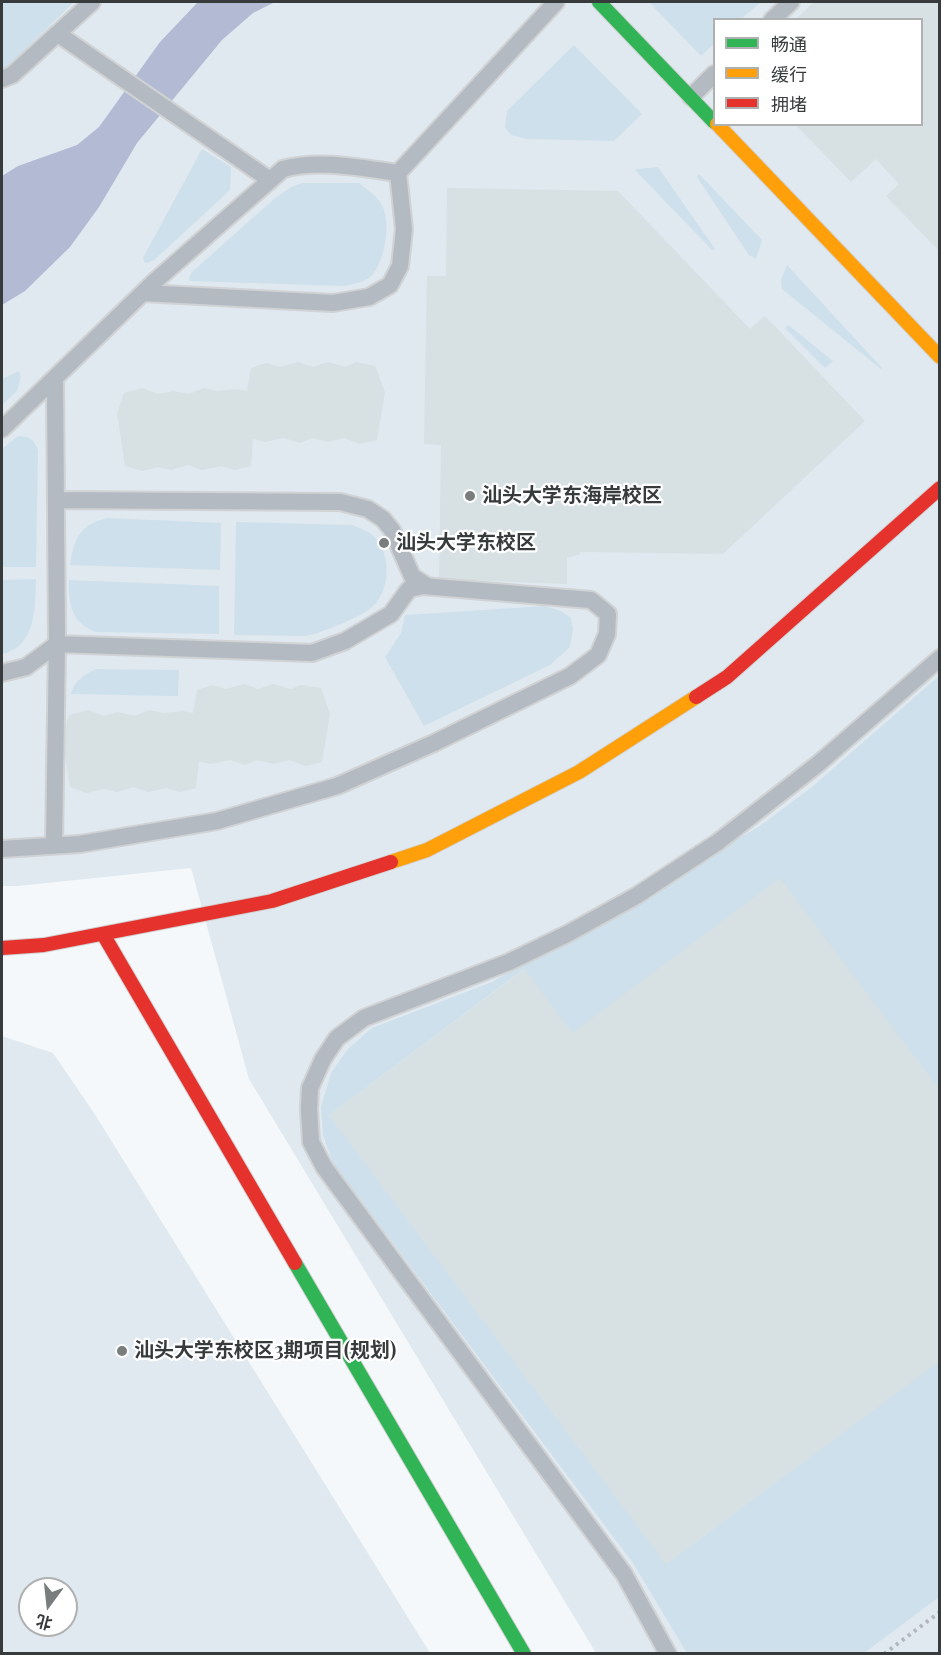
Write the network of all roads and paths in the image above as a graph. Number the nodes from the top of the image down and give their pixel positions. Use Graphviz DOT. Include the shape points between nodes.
graph roads {
  1 [pos="92,2"];
  2 [pos="556,2"];
  3 [pos="599,2"];
  4 [pos="791,2"];
  5 [pos="774,18"];
  6 [pos="58,34"];
  7 [pos="713,75"];
  8 [pos="2,80"];
  9 [pos="691,97"];
  10 [pos="713,120"];
  11 [pos="719,126"];
  12 [pos="398,173"];
  13 [pos="270,180"];
  14 [pos="143,293"];
  15 [pos="939,357"];
  16 [pos="55,378"];
  17 [pos="2,429"];
  18 [pos="939,488"];
  19 [pos="56,500"];
  20 [pos="427,586"];
  21 [pos="57,644"];
  22 [pos="939,658"];
  23 [pos="2,673"];
  24 [pos="54,845"];
  25 [pos="2,849"];
  26 [pos="103,934"];
  27 [pos="2,948"];
  28 [pos="939,1612"];
  29 [pos="524,1653"];
  30 [pos="668,1653"];
  31 [pos="884,1653"];
  1 -- 6 [label="lane"];
  2 -- 12 [label="lane"];
  3 -- 9 [label="main road"];
  4 -- 5 [label="lane"];
  6 -- 8 [label="lane"];
  6 -- 13 [label="lane"];
  7 -- 9 [label="lane"];
  9 -- 10 [label="main road"];
  11 -- 15 [label="main road"];
  12 -- 13 [label="lane" via="299,165 283,169"];
  12 -- 14 [label="lane" via="404,229 400,266 390,285 369,297 333,303"];
  13 -- 14 [label="lane"];
  14 -- 16 [label="lane"];
  16 -- 17 [label="lane"];
  16 -- 19 [label="lane"];
  18 -- 26 [label="main road" via="727,678 579,772 427,850 272,902"];
  19 -- 20 [label="lane" via="340,502 368,509 383,519 392,530 412,576"];
  19 -- 21 [label="lane"];
  20 -- 21 [label="lane" via="409,590 391,614 345,641 312,653"];
  20 -- 24 [label="lane" via="591,600 608,614 607,634 598,655 570,676 337,786 217,821"];
  21 -- 23 [label="lane" via="26,667"];
  21 -- 24 [label="lane"];
  22 -- 30 [label="lane" via="818,764 718,842 636,896 509,962 364,1018 337,1038 310,1088 311,1142 324,1167 624,1574"];
  24 -- 25 [label="lane"];
  26 -- 27 [label="main road"];
  26 -- 29 [label="main road"];
  28 -- 31 [label="path"];
}
